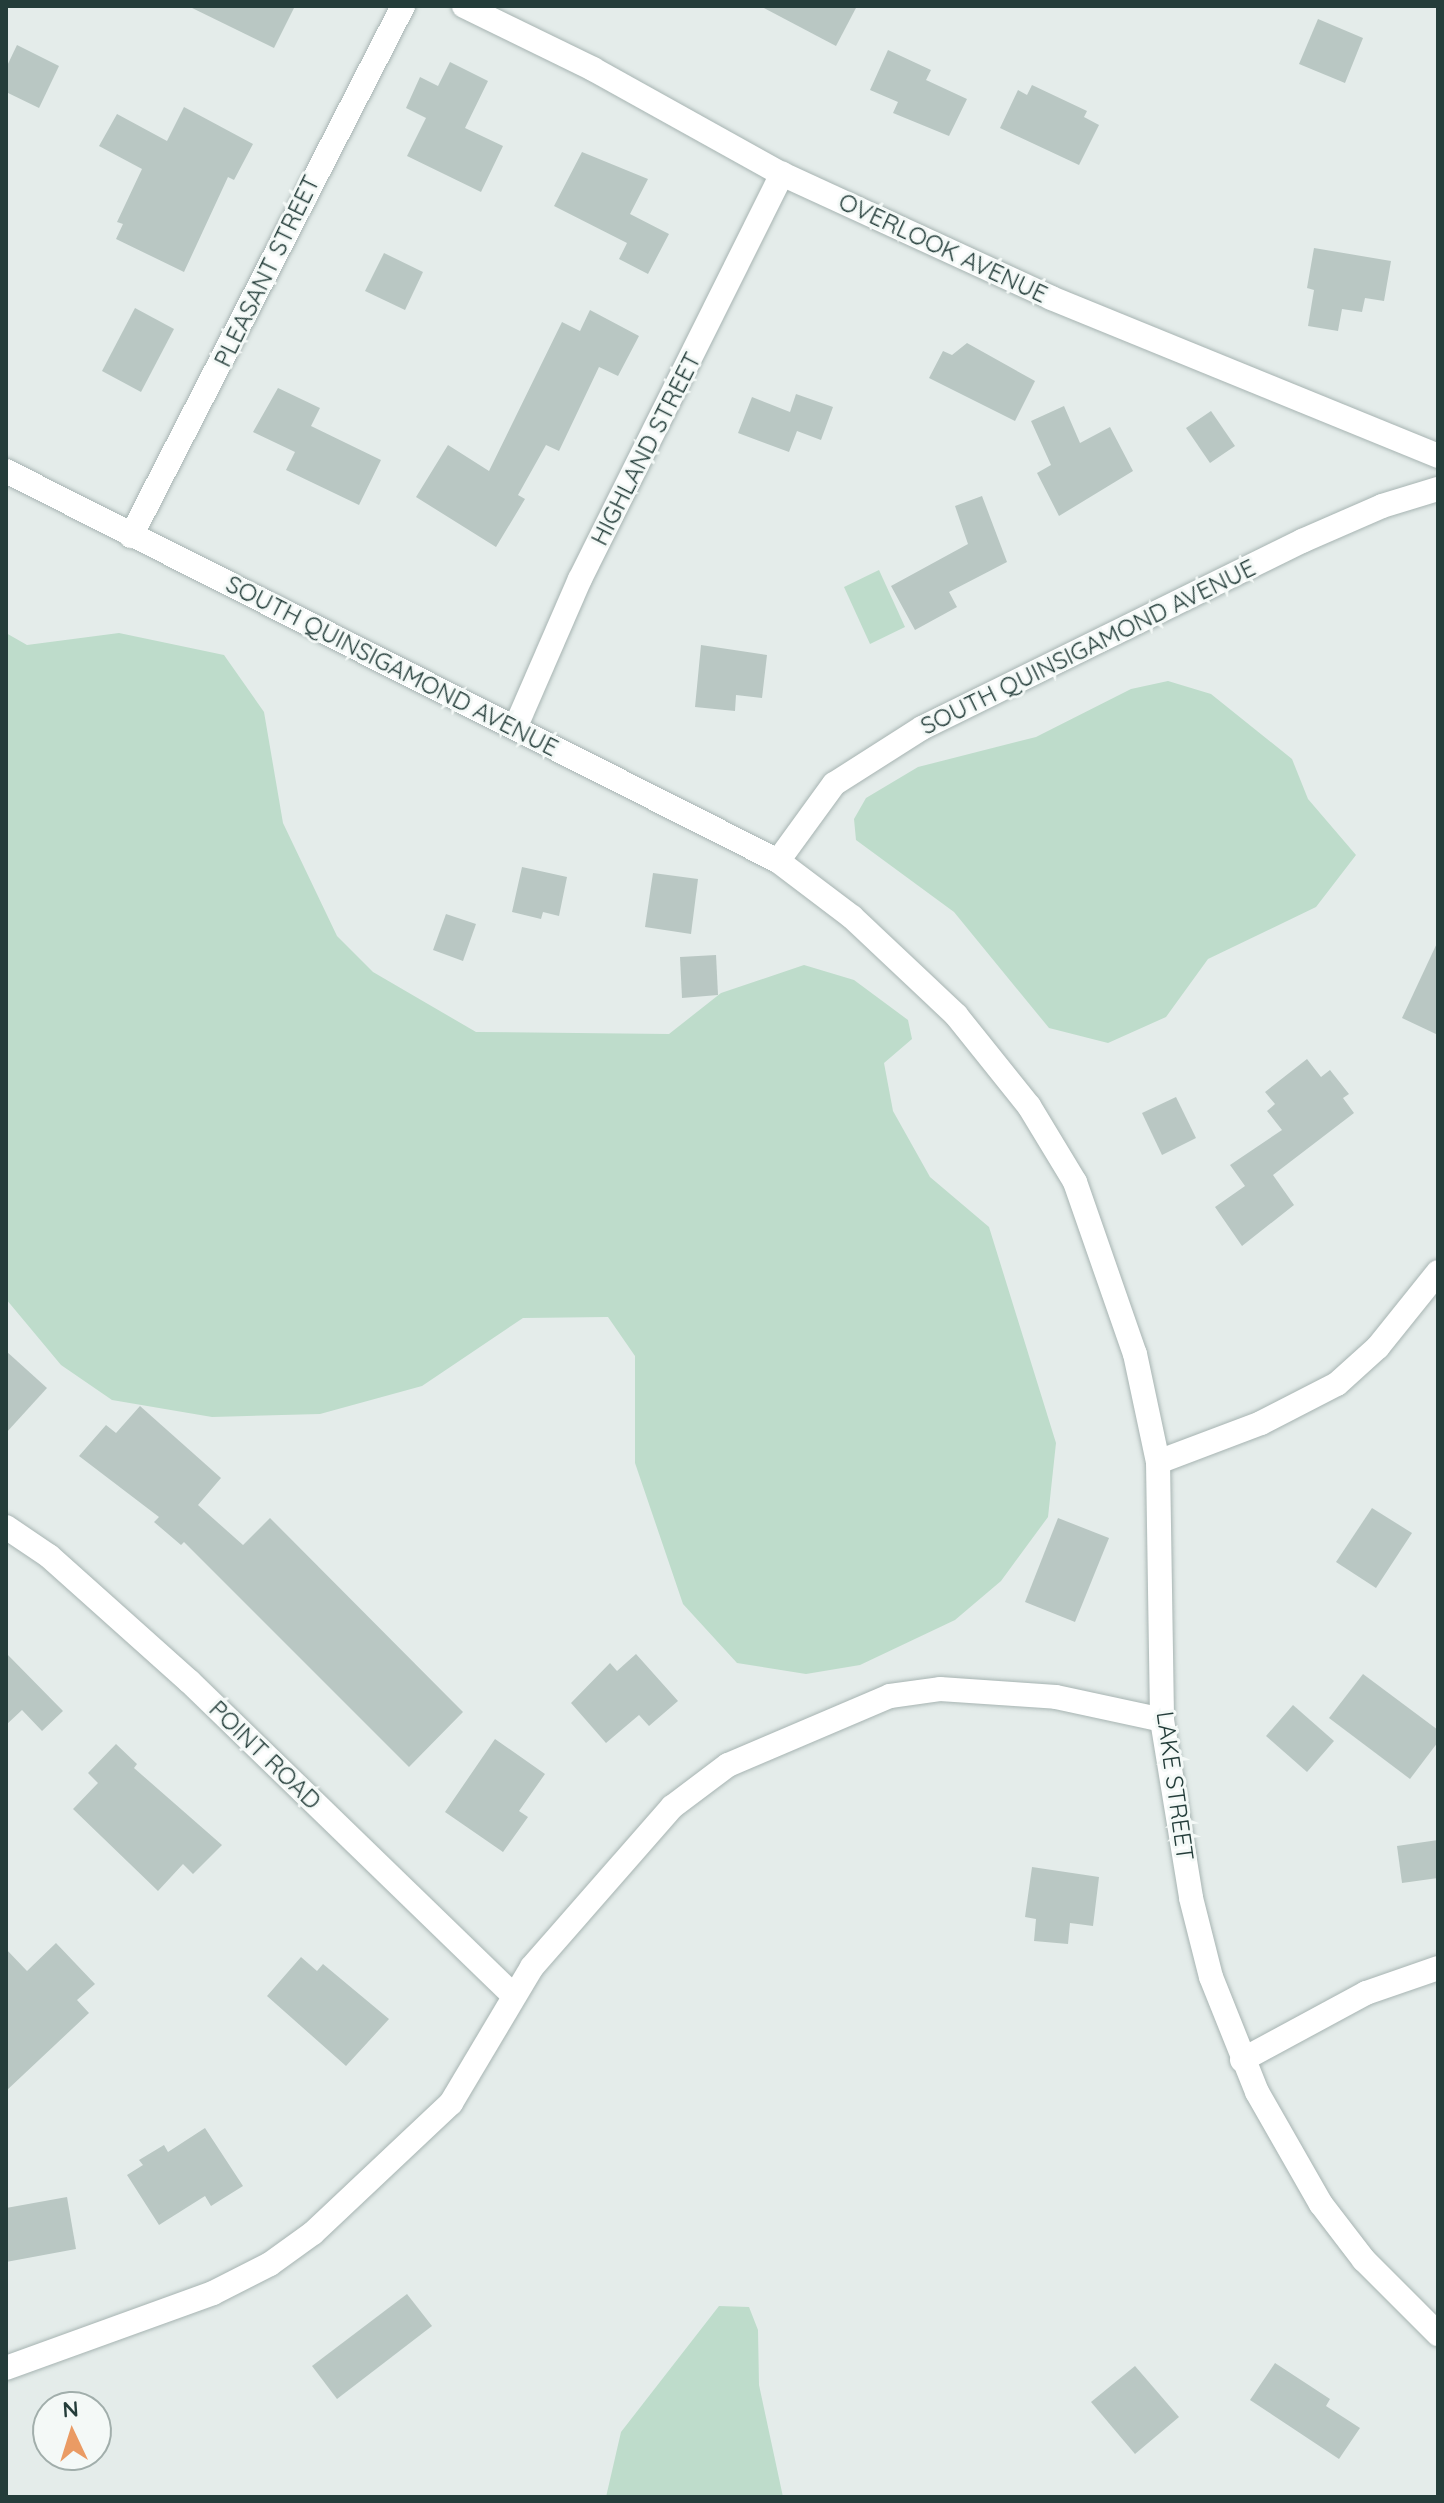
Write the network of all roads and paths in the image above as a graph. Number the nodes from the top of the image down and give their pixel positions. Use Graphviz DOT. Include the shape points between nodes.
graph roads {
  1 [pos="403,6"];
  2 [pos="464,6"];
  3 [pos="782,174"];
  4 [pos="1438,456"];
  5 [pos="6,471"];
  6 [pos="1438,489"];
  7 [pos="131,536"];
  8 [pos="516,726"];
  9 [pos="778,861"];
  10 [pos="1438,1272"];
  11 [pos="1158,1462"];
  12 [pos="6,1527"];
  13 [pos="1162,1720"];
  14 [pos="1438,1968"];
  15 [pos="513,1995"];
  16 [pos="1242,2060"];
  17 [pos="1438,2334"];
  18 [pos="6,2368"];
  1 -- 7 [label="street, PLEASANT STREET"];
  2 -- 3 [label="street, OVERLOOK AVENUE" via="593,69"];
  3 -- 4 [label="street, OVERLOOK AVENUE" via="1051,298"];
  3 -- 8 [label="street, HIGHLAND STREET" via="580,579"];
  5 -- 7 [label="street, SOUTH QUINSIGAMOND AVENUE"];
  6 -- 9 [label="street, SOUTH QUINSIGAMOND AVENUE" via="1382,506 1302,541 922,728 834,784"];
  7 -- 8 [label="street, SOUTH QUINSIGAMOND AVENUE"];
  8 -- 9 [label="street, SOUTH QUINSIGAMOND AVENUE"];
  9 -- 11 [label="street, SOUTH QUINSIGAMOND AVENUE" via="852,917 956,1015 1053,1143 1099,1238 1135,1354"];
  10 -- 11 [label="street" via="1378,1347 1337,1384 1261,1423"];
  11 -- 13 [label="street, LAKE STREET"];
  12 -- 15 [label="street, POINT ROAD" via="49,1556 190,1682"];
  13 -- 15 [label="street" via="1056,1697 940,1689 890,1696 805,1729 728,1765 672,1807"];
  13 -- 16 [label="street, LAKE STREET" via="1200,1939"];
  14 -- 16 [label="street" via="1366,1993"];
  15 -- 18 [label="street" via="451,2103 313,2233 270,2264 213,2293"];
  16 -- 17 [label="street, LAKE STREET" via="1284,2143 1340,2230"];
}
